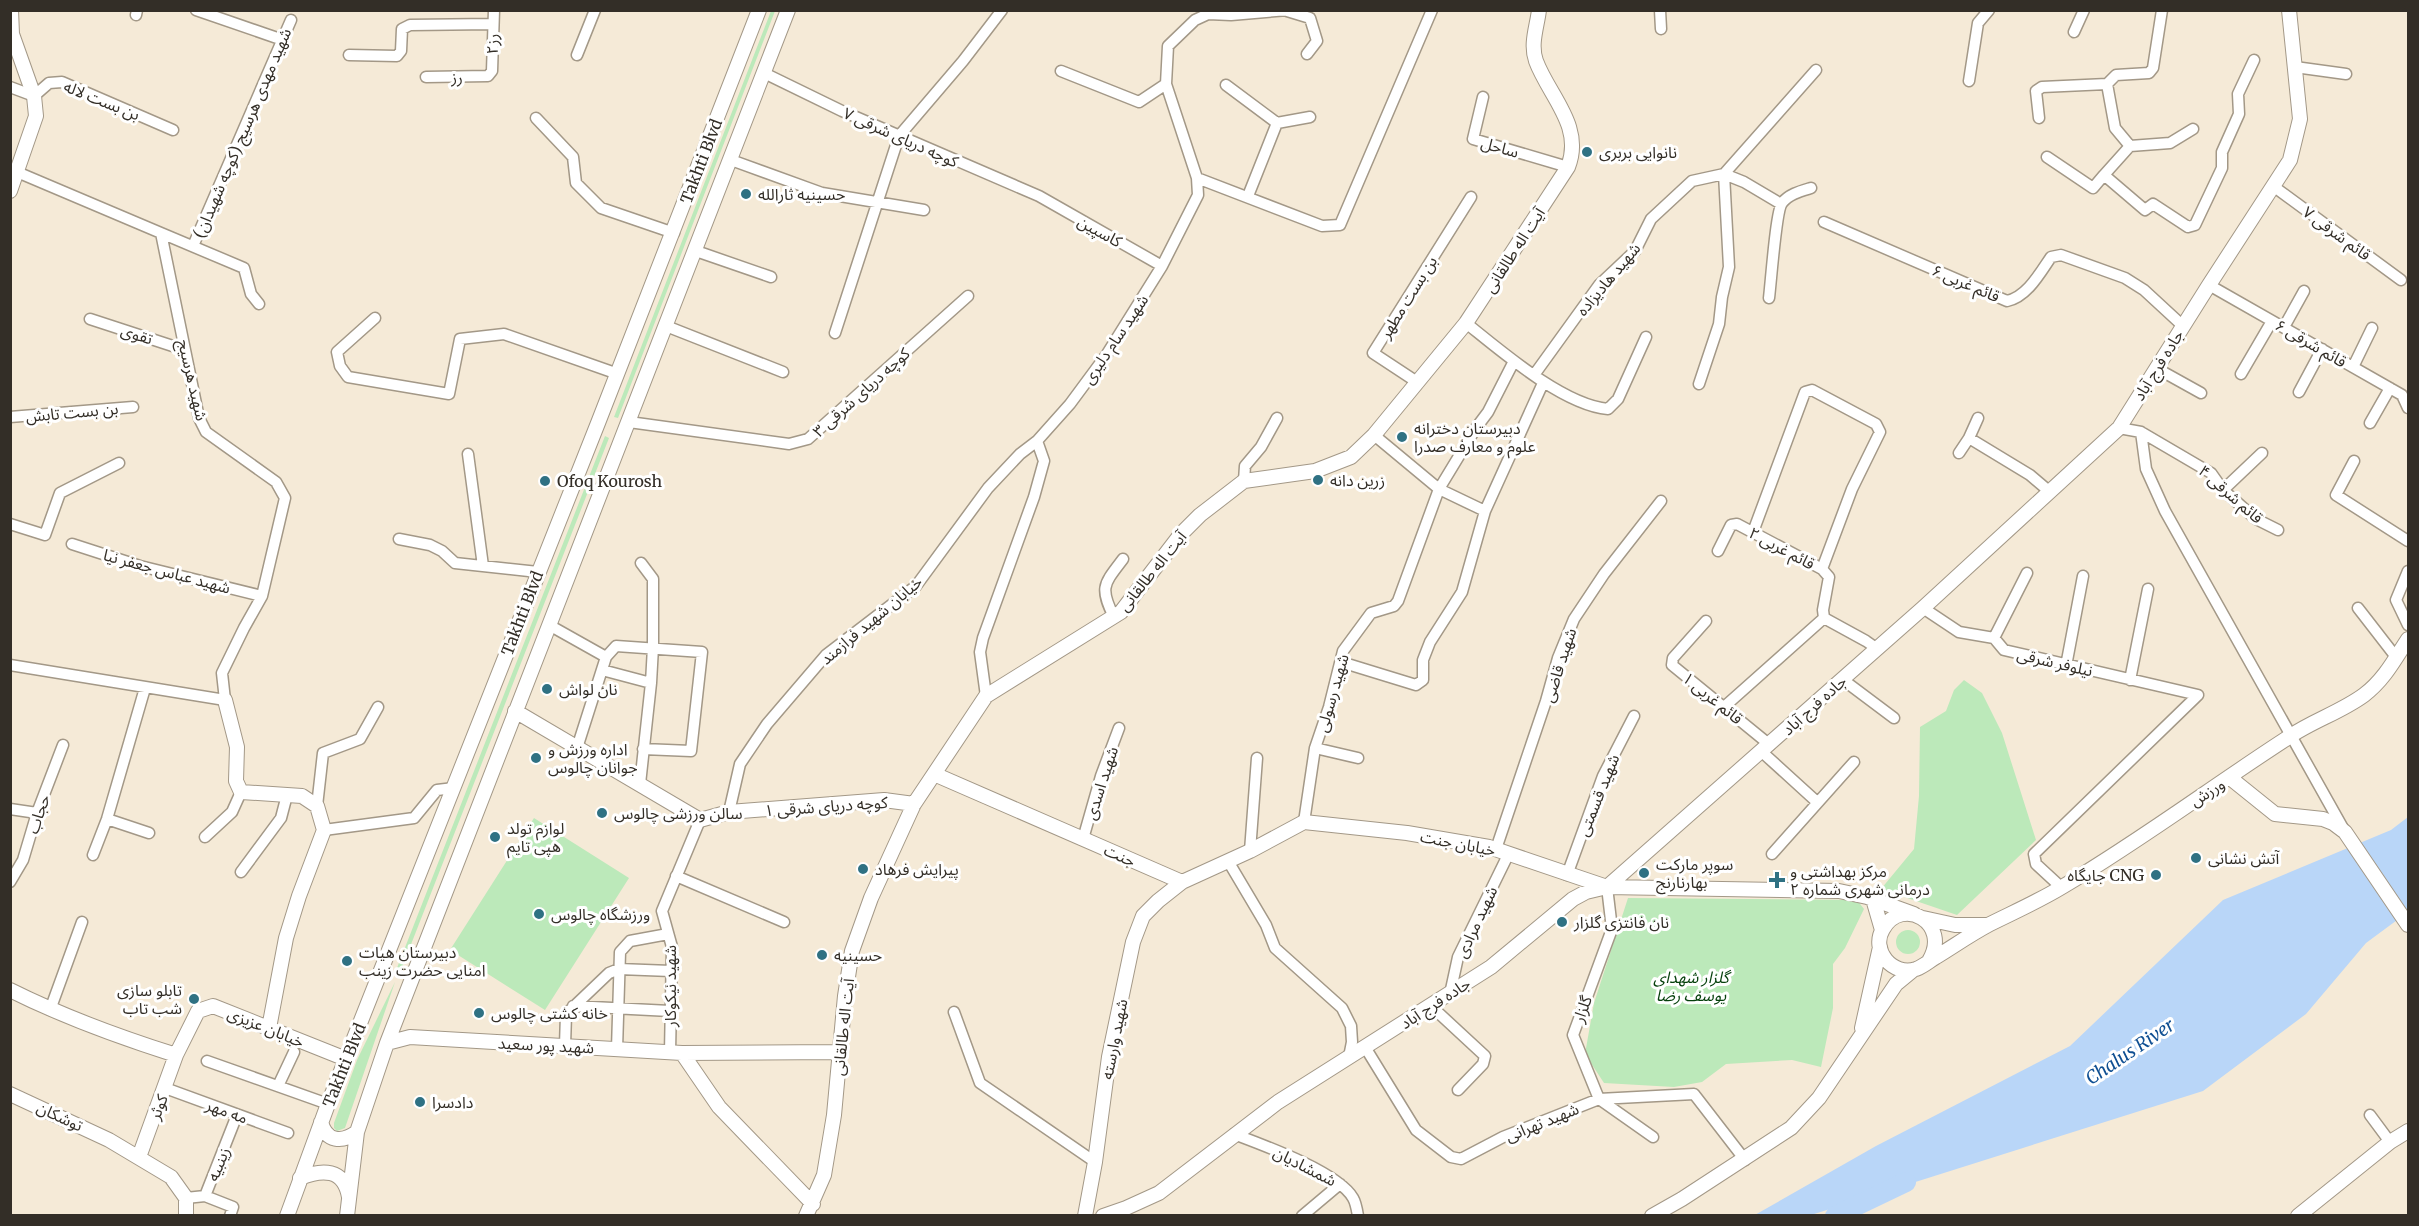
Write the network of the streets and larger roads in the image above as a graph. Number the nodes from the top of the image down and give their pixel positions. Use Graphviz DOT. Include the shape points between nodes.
graph roads {
  1 [pos="10,10"];
  2 [pos="196,10"];
  3 [pos="494,10"];
  4 [pos="595,10"];
  5 [pos="759,10"];
  6 [pos="788,10"];
  7 [pos="1002,10"];
  8 [pos="1432,10"];
  9 [pos="1539,10"];
  10 [pos="1660,10"];
  11 [pos="1989,10"];
  12 [pos="2084,10"];
  13 [pos="2162,10"];
  14 [pos="2289,10"];
  15 [pos="1287,11"];
  16 [pos="1231,13"];
  17 [pos="291,20"];
  18 [pos="492,24"];
  19 [pos="1661,29"];
  20 [pos="2074,32"];
  21 [pos="283,40"];
  22 [pos="1307,54"];
  23 [pos="349,55"];
  24 [pos="577,55"];
  25 [pos="2254,60"];
  26 [pos="2295,67"];
  27 [pos="1816,70"];
  28 [pos="1061,71"];
  29 [pos="764,73"];
  30 [pos="2346,74"];
  31 [pos="488,76"];
  32 [pos="426,77"];
  33 [pos="1969,81"];
  34 [pos="1166,84"];
  35 [pos="2107,84"];
  36 [pos="1226,85"];
  37 [pos="10,87"];
  38 [pos="34,96"];
  39 [pos="1483,98"];
  40 [pos="1310,117"];
  41 [pos="536,118"];
  42 [pos="2038,118"];
  43 [pos="1277,123"];
  44 [pos="2193,129"];
  45 [pos="173,130"];
  46 [pos="899,136"];
  47 [pos="2130,146"];
  48 [pos="2047,157"];
  49 [pos="731,160"];
  50 [pos="1568,167"];
  51 [pos="17,172"];
  52 [pos="1724,174"];
  53 [pos="2104,175"];
  54 [pos="1197,178"];
  55 [pos="2273,186"];
  56 [pos="1811,188"];
  57 [pos="10,191"];
  58 [pos="1039,196"];
  59 [pos="1248,196"];
  60 [pos="1471,197"];
  61 [pos="878,203"];
  62 [pos="1781,204"];
  63 [pos="924,210"];
  64 [pos="1824,222"];
  65 [pos="161,233"];
  66 [pos="674,233"];
  67 [pos="194,246"];
  68 [pos="696,250"];
  69 [pos="1162,266"];
  70 [pos="771,277"];
  71 [pos="2401,280"];
  72 [pos="2208,285"];
  73 [pos="2304,291"];
  74 [pos="968,296"];
  75 [pos="1769,298"];
  76 [pos="259,304"];
  77 [pos="375,318"];
  78 [pos="90,319"];
  79 [pos="2272,321"];
  80 [pos="1466,323"];
  81 [pos="666,326"];
  82 [pos="2183,326"];
  83 [pos="2284,327"];
  84 [pos="2372,328"];
  85 [pos="835,333"];
  86 [pos="1646,337"];
  87 [pos="2322,349"];
  88 [pos="185,350"];
  89 [pos="1514,361"];
  90 [pos="2353,367"];
  91 [pos="2156,368"];
  92 [pos="783,372"];
  93 [pos="618,374"];
  94 [pos="2241,374"];
  95 [pos="1534,375"];
  96 [pos="1417,382"];
  97 [pos="1544,383"];
  98 [pos="1699,384"];
  99 [pos="2390,388"];
  100 [pos="2299,392"];
  101 [pos="2201,393"];
  102 [pos="133,407"];
  103 [pos="2409,408"];
  104 [pos="10,417"];
  105 [pos="1277,418"];
  106 [pos="1978,418"];
  107 [pos="598,423"];
  108 [pos="2370,423"];
  109 [pos="626,427"];
  110 [pos="2119,428"];
  111 [pos="2141,432"];
  112 [pos="1374,435"];
  113 [pos="1970,438"];
  114 [pos="1037,441"];
  115 [pos="1959,453"];
  116 [pos="2262,453"];
  117 [pos="468,454"];
  118 [pos="2354,461"];
  119 [pos="119,464"];
  120 [pos="1244,481"];
  121 [pos="1439,489"];
  122 [pos="2223,490"];
  123 [pos="2050,492"];
  124 [pos="1660,501"];
  125 [pos="1485,511"];
  126 [pos="10,524"];
  127 [pos="2278,530"];
  128 [pos="1753,532"];
  129 [pos="399,539"];
  130 [pos="2409,541"];
  131 [pos="72,544"];
  132 [pos="1718,551"];
  133 [pos="1124,559"];
  134 [pos="641,564"];
  135 [pos="483,566"];
  136 [pos="1822,569"];
  137 [pos="2409,570"];
  138 [pos="538,572"];
  139 [pos="2027,573"];
  140 [pos="2083,576"];
  141 [pos="2148,589"];
  142 [pos="262,596"];
  143 [pos="1923,608"];
  144 [pos="2358,608"];
  145 [pos="1114,617"];
  146 [pos="1824,618"];
  147 [pos="1706,621"];
  148 [pos="549,625"];
  149 [pos="2409,625"];
  150 [pos="1994,638"];
  151 [pos="2409,639"];
  152 [pos="653,647"];
  153 [pos="1876,648"];
  154 [pos="606,657"];
  155 [pos="2396,657"];
  156 [pos="1341,662"];
  157 [pos="10,665"];
  158 [pos="2066,666"];
  159 [pos="602,670"];
  160 [pos="1842,679"];
  161 [pos="2130,680"];
  162 [pos="651,683"];
  163 [pos="145,688"];
  164 [pos="986,696"];
  165 [pos="225,700"];
  166 [pos="378,707"];
  167 [pos="1724,707"];
  168 [pos="515,711"];
  169 [pos="1634,717"];
  170 [pos="1894,718"];
  171 [pos="1119,728"];
  172 [pos="2290,735"];
  173 [pos="63,745"];
  174 [pos="577,748"];
  175 [pos="1315,748"];
  176 [pos="1766,748"];
  177 [pos="643,749"];
  178 [pos="1257,758"];
  179 [pos="1358,758"];
  180 [pos="1854,762"];
  181 [pos="934,774"];
  182 [pos="2229,777"];
  183 [pos="640,784"];
  184 [pos="454,788"];
  185 [pos="241,792"];
  186 [pos="287,795"];
  187 [pos="1817,802"];
  188 [pos="914,804"];
  189 [pos="317,806"];
  190 [pos="10,809"];
  191 [pos="729,812"];
  192 [pos="37,813"];
  193 [pos="107,819"];
  194 [pos="700,820"];
  195 [pos="1304,822"];
  196 [pos="324,830"];
  197 [pos="149,833"];
  198 [pos="2346,833"];
  199 [pos="205,837"];
  200 [pos="1083,839"];
  201 [pos="1250,851"];
  202 [pos="1503,851"];
  203 [pos="1772,854"];
  204 [pos="93,855"];
  205 [pos="1228,861"];
  206 [pos="241,872"];
  207 [pos="1567,875"];
  208 [pos="676,876"];
  209 [pos="10,882"];
  210 [pos="1182,882"];
  211 [pos="1607,887"];
  212 [pos="2062,888"];
  213 [pos="1873,899"];
  214 [pos="1919,916"];
  215 [pos="82,922"];
  216 [pos="784,922"];
  217 [pos="2409,925"];
  218 [pos="1987,926"];
  219 [pos="1882,930"];
  220 [pos="668,934"];
  221 [pos="1880,947"];
  222 [pos="1929,961"];
  223 [pos="619,969"];
  224 [pos="1912,970"];
  225 [pos="671,971"];
  226 [pos="10,990"];
  227 [pos="1450,994"];
  228 [pos="573,1006"];
  229 [pos="1431,1006"];
  230 [pos="618,1008"];
  231 [pos="50,1010"];
  232 [pos="670,1011"];
  233 [pos="954,1012"];
  234 [pos="397,1018"];
  235 [pos="269,1028"];
  236 [pos="1860,1036"];
  237 [pos="410,1037"];
  238 [pos="387,1043"];
  239 [pos="565,1046"];
  240 [pos="1365,1047"];
  241 [pos="617,1049"];
  242 [pos="294,1052"];
  243 [pos="840,1052"];
  244 [pos="676,1053"];
  245 [pos="176,1055"];
  246 [pos="1349,1057"];
  247 [pos="346,1059"];
  248 [pos="207,1061"];
  249 [pos="278,1086"];
  250 [pos="165,1088"];
  251 [pos="1458,1090"];
  252 [pos="10,1094"];
  253 [pos="1599,1099"];
  254 [pos="328,1104"];
  255 [pos="237,1115"];
  256 [pos="2370,1115"];
  257 [pos="321,1122"];
  258 [pos="2409,1131"];
  259 [pos="357,1132"];
  260 [pos="288,1133"];
  261 [pos="1234,1134"];
  262 [pos="1653,1137"];
  263 [pos="2390,1142"];
  264 [pos="139,1157"];
  265 [pos="1745,1160"];
  266 [pos="1095,1162"];
  267 [pos="300,1178"];
  268 [pos="1340,1184"];
  269 [pos="205,1196"];
  270 [pos="186,1198"];
  271 [pos="349,1198"];
  272 [pos="809,1209"];
  273 [pos="1129,1212"];
  274 [pos="186,1215"];
  275 [pos="230,1215"];
  276 [pos="287,1215"];
  277 [pos="347,1215"];
  278 [pos="1085,1215"];
  279 [pos="1103,1215"];
  280 [pos="1302,1215"];
  281 [pos="1358,1215"];
  282 [pos="1652,1215"];
  283 [pos="2298,1215"];
  1 -- 38 [label="street" via="12,34"];
  2 -- 21 [label="street"];
  3 -- 18 [label="street, رز۲"];
  4 -- 24 [label="street"];
  5 -- 66 [label="street, Takhti Blvd"];
  6 -- 29 [label="street, Takhti Blvd"];
  7 -- 46 [label="street"];
  8 -- 59 [label="street" via="1340,225 1322,226"];
  9 -- 50 [label="street, آیت اله طالقانی" via="1534,38 1536,60 1566,114 1574,143"];
  10 -- 19 [label="street"];
  11 -- 33 [label="street" via="1978,23"];
  12 -- 20 [label="street"];
  13 -- 35 [label="street" via="2153,68 2149,73 2116,75"];
  14 -- 26 [label="street, جاده فرج آباد"];
  15 -- 16 [label="street, شهید سام دلیری"];
  15 -- 22 [label="street" via="1310,18 1317,41"];
  16 -- 34 [label="street, شهید سام دلیری" via="1208,14 1195,20 1168,46"];
  17 -- 21 [label="street, شهید مهدی هرسیج (کوچه شهیدان)"];
  18 -- 23 [label="street" via="410,25 402,29 402,51 397,56"];
  18 -- 31 [label="street, رز۲" via="492,70"];
  21 -- 67 [label="street, شهید مهدی هرسیج (کوچه شهیدان)"];
  25 -- 53 [label="street" via="2238,94 2239,114 2222,152 2222,168 2195,225 2188,227 2153,204 2145,210"];
  26 -- 30 [label="street"];
  26 -- 55 [label="street, جاده فرج آباد" via="2300,119 2290,160"];
  27 -- 52 [label="street"];
  28 -- 34 [label="street" via="1139,102"];
  29 -- 46 [label="street, کوچه دریای شرقی ۷"];
  29 -- 49 [label="street, Takhti Blvd"];
  31 -- 32 [label="street, رز"];
  34 -- 54 [label="street, شهید سام دلیری"];
  35 -- 42 [label="street" via="2042,87 2036,91"];
  35 -- 47 [label="street" via="2115,128"];
  36 -- 43 [label="street"];
  37 -- 38 [label="street"];
  38 -- 45 [label="street, بن بست لاله" via="49,82 62,82"];
  38 -- 51 [label="street" via="36,116"];
  39 -- 50 [label="street, ساحل" via="1473,139"];
  40 -- 43 [label="street"];
  41 -- 66 [label="street" via="573,157 576,183 601,208"];
  43 -- 59 [label="street"];
  44 -- 47 [label="street" via="2170,143"];
  46 -- 58 [label="street, کوچه دریای شرقی ۷"];
  46 -- 61 [label="street"];
  47 -- 53 [label="street"];
  48 -- 53 [label="street" via="2093,188"];
  49 -- 61 [label="street" via="822,193"];
  49 -- 68 [label="street, Takhti Blvd"];
  50 -- 80 [label="street, آیت اله طالقانی"];
  51 -- 57 [label="street"];
  51 -- 65 [label="street"];
  52 -- 62 [label="street"];
  52 -- 95 [label="street, شهید هادیزاده" via="1692,182 1652,219 1635,251 1599,285"];
  52 -- 98 [label="street" via="1729,267 1719,324"];
  54 -- 59 [label="street"];
  54 -- 69 [label="street, شهید سام دلیری" via="1198,195"];
  55 -- 71 [label="street, قائم شرقی ۷"];
  55 -- 72 [label="street, جاده فرج آباد"];
  56 -- 62 [label="street" via="1791,195"];
  58 -- 69 [label="street, کاسپين"];
  60 -- 96 [label="street, بن بست مطهر" via="1373,353"];
  61 -- 63 [label="street"];
  61 -- 85 [label="street"];
  62 -- 75 [label="street" via="1776,219"];
  64 -- 82 [label="street, قائم غربی ۶" via="2007,301 2037,278 2051,256 2061,255 2125,278"];
  65 -- 67 [label="street"];
  65 -- 88 [label="street, شهید هرسیج"];
  66 -- 93 [label="street, Takhti Blvd"];
  67 -- 76 [label="street" via="244,268 251,294"];
  68 -- 70 [label="street"];
  68 -- 81 [label="street, Takhti Blvd"];
  69 -- 114 [label="street, شهید سام دلیری" via="1107,354"];
  72 -- 79 [label="street, قائم شرقی ۶"];
  72 -- 82 [label="street, جاده فرج آباد"];
  73 -- 83 [label="street"];
  74 -- 109 [label="street, کوچه دریای شرقی ۳" via="808,439 789,444"];
  77 -- 93 [label="street" via="337,352 348,377 449,394 460,339 504,334"];
  78 -- 88 [label="street, تقوی"];
  79 -- 83 [label="street, قائم شرقی ۶"];
  79 -- 94 [label="street"];
  80 -- 89 [label="street"];
  80 -- 96 [label="street, آیت اله طالقانی"];
  81 -- 92 [label="street"];
  81 -- 109 [label="street, Takhti Blvd"];
  82 -- 91 [label="street, جاده فرج آباد"];
  83 -- 87 [label="street, قائم شرقی ۶"];
  84 -- 90 [label="street"];
  86 -- 97 [label="street" via="1618,399 1608,409 1597,408"];
  87 -- 90 [label="street, قائم شرقی ۶"];
  87 -- 100 [label="street"];
  88 -- 142 [label="street, شهید هرسیج" via="199,418 206,432 276,482 285,498"];
  89 -- 95 [label="street"];
  89 -- 121 [label="street, شهید رسولی" via="1488,412"];
  90 -- 99 [label="street, قائم شرقی ۶"];
  91 -- 101 [label="street"];
  91 -- 110 [label="street, جاده فرج آباد"];
  93 -- 107 [label="street, Takhti Blvd"];
  95 -- 97 [label="street"];
  96 -- 112 [label="street, آیت اله طالقانی"];
  97 -- 125 [label="street"];
  99 -- 103 [label="street, قائم شرقی ۶" via="2402,395"];
  99 -- 108 [label="street"];
  102 -- 104 [label="street, بن بست تابش"];
  105 -- 120 [label="street" via="1245,466"];
  106 -- 113 [label="street"];
  107 -- 109 [label="street"];
  107 -- 138 [label="street, Takhti Blvd"];
  109 -- 148 [label="street, Takhti Blvd"];
  110 -- 111 [label="street, قائم شرقی ۴"];
  110 -- 123 [label="street, جاده فرج آباد"];
  111 -- 122 [label="street, قائم شرقی ۴" via="2211,473"];
  111 -- 172 [label="street" via="2146,469 2165,511"];
  112 -- 120 [label="street, آیت اله طالقانی" via="1351,457 1315,471"];
  112 -- 121 [label="street"];
  113 -- 115 [label="street"];
  113 -- 123 [label="street"];
  114 -- 164 [label="street" via="1044,461 1039,479 982,638"];
  114 -- 191 [label="street, خیابان شهید فرازمند" via="988,488 916,586 826,655 767,724 740,764"];
  116 -- 122 [label="street"];
  117 -- 135 [label="street"];
  118 -- 130 [label="street" via="2336,495"];
  119 -- 126 [label="street" via="60,493 45,535"];
  120 -- 145 [label="street, آیت اله طالقانی" via="1181,534"];
  121 -- 125 [label="street"];
  121 -- 156 [label="street, شهید رسولی" via="1398,601 1371,613 1342,651"];
  122 -- 127 [label="street, قائم شرقی ۴" via="2256,519"];
  123 -- 143 [label="street, جاده فرج آباد"];
  124 -- 202 [label="street, شهید قاضی" via="1574,619 1558,658"];
  125 -- 156 [label="street" via="1462,592 1430,642 1423,680 1416,685"];
  128 -- 132 [label="street, قائم غربی ۲" via="1731,525"];
  128 -- 136 [label="street, قائم غربی ۲"];
  128 -- 136 [label="street" via="1805,392 1812,390 1876,424 1880,432 1852,489"];
  129 -- 135 [label="street" via="430,545 455,563"];
  131 -- 142 [label="street, شهید عباس جعفر نیا" via="140,566"];
  133 -- 145 [label="street" via="1105,581 1104,596"];
  134 -- 152 [label="street" via="653,579"];
  135 -- 138 [label="street"];
  136 -- 146 [label="street, قائم غربی ۲" via="1829,577"];
  137 -- 149 [label="street" via="2396,600"];
  138 -- 184 [label="street, Takhti Blvd"];
  139 -- 150 [label="street"];
  140 -- 158 [label="street"];
  141 -- 161 [label="street"];
  142 -- 165 [label="street, شهید هرسیج" via="222,673"];
  143 -- 150 [label="street, نیلوفر شرقی" via="1959,632"];
  143 -- 153 [label="street, جاده فرج آباد"];
  144 -- 155 [label="street"];
  145 -- 164 [label="street, آیت اله طالقانی"];
  146 -- 153 [label="street"];
  146 -- 167 [label="street"];
  147 -- 167 [label="street, قائم غربی ۱" via="1673,658 1672,665"];
  148 -- 154 [label="street"];
  148 -- 168 [label="street, Takhti Blvd"];
  150 -- 158 [label="street, نیلوفر شرقی" via="2004,650"];
  151 -- 155 [label="street, ورزش"];
  152 -- 154 [label="street" via="616,646"];
  152 -- 162 [label="street"];
  152 -- 177 [label="street" via="702,652 691,752"];
  153 -- 160 [label="street, جاده فرج آباد"];
  154 -- 159 [label="street"];
  155 -- 172 [label="street, ورزش" via="2384,677 2364,695"];
  156 -- 175 [label="street, شهید رسولی"];
  157 -- 163 [label="street"];
  158 -- 161 [label="street, نیلوفر شرقی"];
  159 -- 162 [label="street"];
  159 -- 174 [label="street"];
  160 -- 170 [label="street"];
  160 -- 176 [label="street, جاده فرج آباد"];
  161 -- 212 [label="street, نیلوفر شرقی" via="2198,694 2034,854 2036,864"];
  162 -- 177 [label="street"];
  163 -- 165 [label="street"];
  163 -- 193 [label="street"];
  164 -- 181 [label="street, آیت اله طالقانی"];
  165 -- 185 [label="street" via="237,747 236,780"];
  166 -- 189 [label="street" via="360,739 323,753"];
  167 -- 176 [label="street, قائم غربی ۱"];
  168 -- 174 [label="street"];
  168 -- 234 [label="street, Takhti Blvd"];
  169 -- 207 [label="street, شهید قسمتی" via="1603,776"];
  171 -- 200 [label="street, شهید اسدی"];
  172 -- 182 [label="street, ورزش"];
  172 -- 198 [label="street"];
  173 -- 192 [label="street, حجاب"];
  174 -- 183 [label="street"];
  175 -- 179 [label="street"];
  175 -- 195 [label="street, شهید رسولی"];
  176 -- 187 [label="street, قائم غربی ۱"];
  176 -- 211 [label="street, جاده فرج آباد"];
  177 -- 183 [label="street"];
  178 -- 201 [label="street"];
  180 -- 187 [label="street"];
  181 -- 188 [label="street, آیت اله طالقانی"];
  181 -- 200 [label="street, جنت"];
  182 -- 198 [label="street" via="2275,814 2323,819"];
  182 -- 212 [label="street, ورزش"];
  183 -- 194 [label="street"];
  184 -- 196 [label="street" via="437,790 414,818"];
  184 -- 247 [label="street, Takhti Blvd"];
  185 -- 186 [label="street"];
  185 -- 199 [label="street" via="232,812"];
  186 -- 189 [label="street" via="302,796"];
  186 -- 206 [label="street" via="281,818"];
  187 -- 203 [label="street"];
  188 -- 191 [label="street, کوچه دریای شرقی ۱" via="884,800"];
  188 -- 243 [label="street, آیت اله طالقانی" via="871,898 852,951"];
  189 -- 196 [label="street"];
  190 -- 192 [label="street"];
  191 -- 194 [label="street, کوچه دریای شرقی ۱"];
  192 -- 209 [label="street, حجاب" via="23,860"];
  193 -- 197 [label="street"];
  193 -- 204 [label="street"];
  194 -- 208 [label="street, شهید نیکوکار"];
  195 -- 201 [label="street"];
  195 -- 202 [label="street, خیابان جنت" via="1407,833"];
  196 -- 235 [label="street" via="286,938"];
  198 -- 217 [label="street"];
  200 -- 210 [label="street, جنت"];
  201 -- 205 [label="street"];
  202 -- 207 [label="street, خیابان جنت"];
  202 -- 227 [label="street, شهید مرادی" via="1458,957"];
  205 -- 210 [label="street"];
  205 -- 246 [label="street" via="1266,925 1275,948 1342,1008 1352,1026"];
  207 -- 211 [label="street, خیابان جنت"];
  208 -- 216 [label="street"];
  208 -- 220 [label="street, شهید نیکوکار" via="662,910"];
  210 -- 266 [label="street, شهید وارسته" via="1143,916 1133,942 1109,1057"];
  211 -- 213 [label="street" via="1839,891"];
  211 -- 227 [label="street, جاده فرج آباد" via="1573,898 1491,967"];
  211 -- 253 [label="street, گلزار" via="1612,928 1573,1035"];
  212 -- 218 [label="street, ورزش"];
  213 -- 214 [label="street"];
  213 -- 219 [label="street"];
  214 -- 218 [label="street" via="1955,925"];
  214 -- 219 [label="street" via="1895,916"];
  214 -- 222 [label="street" via="1935,933 1934,952"];
  215 -- 231 [label="street"];
  218 -- 222 [label="street, ورزش"];
  219 -- 221 [label="street"];
  220 -- 223 [label="street" via="630,941 620,952"];
  220 -- 225 [label="street, شهید نیکوکار" via="672,946"];
  221 -- 224 [label="street" via="1888,963"];
  221 -- 236 [label="street"];
  222 -- 224 [label="street"];
  223 -- 225 [label="street"];
  223 -- 228 [label="street" via="609,973"];
  223 -- 230 [label="street"];
  224 -- 236 [label="street" via="1896,984"];
  225 -- 232 [label="street, شهید نیکوکار"];
  226 -- 231 [label="street"];
  227 -- 229 [label="street, جاده فرج آباد"];
  228 -- 230 [label="street"];
  228 -- 239 [label="street" via="566,1014"];
  229 -- 240 [label="street, جاده فرج آباد"];
  229 -- 251 [label="street" via="1485,1056 1483,1064"];
  230 -- 232 [label="street"];
  230 -- 241 [label="street"];
  231 -- 245 [label="street"];
  232 -- 244 [label="street, شهید نیکوکار"];
  233 -- 266 [label="street" via="980,1083"];
  234 -- 237 [label="street"];
  234 -- 238 [label="street, Takhti Blvd"];
  235 -- 245 [label="street, خیابان عزیزی" via="213,1006 198,1011"];
  235 -- 247 [label="street, خیابان عزیزی"];
  236 -- 265 [label="street" via="1819,1098 1791,1128"];
  237 -- 238 [label="street, شهید پور سعید"];
  237 -- 239 [label="street, شهید پور سعید"];
  238 -- 259 [label="street, Takhti Blvd"];
  239 -- 241 [label="street, شهید پور سعید"];
  240 -- 246 [label="street, جاده فرج آباد"];
  240 -- 253 [label="street, شهید تهرانی" via="1416,1130 1451,1157 1461,1159 1503,1137"];
  241 -- 244 [label="street, شهید پور سعید"];
  242 -- 249 [label="street"];
  243 -- 244 [label="street, شهید پور سعید"];
  243 -- 272 [label="street, آیت اله طالقانی" via="824,1175"];
  244 -- 272 [label="street"];
  245 -- 250 [label="street, کوثر"];
  246 -- 261 [label="street, جاده فرج آباد"];
  247 -- 254 [label="street, Takhti Blvd"];
  248 -- 249 [label="street"];
  249 -- 254 [label="street"];
  250 -- 255 [label="street, مه مهر"];
  250 -- 264 [label="street, کوثر"];
  252 -- 264 [label="street, توشکان"];
  253 -- 262 [label="street"];
  253 -- 265 [label="street, شهید تهرانی" via="1694,1094"];
  254 -- 257 [label="street, Takhti Blvd"];
  255 -- 260 [label="street, مه مهر"];
  255 -- 269 [label="street, زینبیه"];
  256 -- 263 [label="street"];
  257 -- 259 [label="street" via="326,1133 336,1140"];
  257 -- 267 [label="street, Takhti Blvd"];
  258 -- 263 [label="street"];
  259 -- 271 [label="street, Takhti Blvd"];
  261 -- 268 [label="street, شمشادیان" via="1283,1153"];
  261 -- 273 [label="street, جاده فرج آباد"];
  263 -- 283 [label="street"];
  264 -- 270 [label="street" via="171,1177"];
  265 -- 282 [label="street"];
  266 -- 278 [label="street, شهید وارسته"];
  267 -- 271 [label="street" via="318,1172 336,1175"];
  267 -- 276 [label="street, Takhti Blvd"];
  268 -- 280 [label="street"];
  268 -- 281 [label="street, شمشادیان" via="1353,1198"];
  269 -- 270 [label="street, زینبیه"];
  269 -- 275 [label="street" via="233,1207"];
  270 -- 274 [label="street"];
  271 -- 277 [label="street, Takhti Blvd"];
  273 -- 279 [label="street, جاده فرج آباد"];
}
